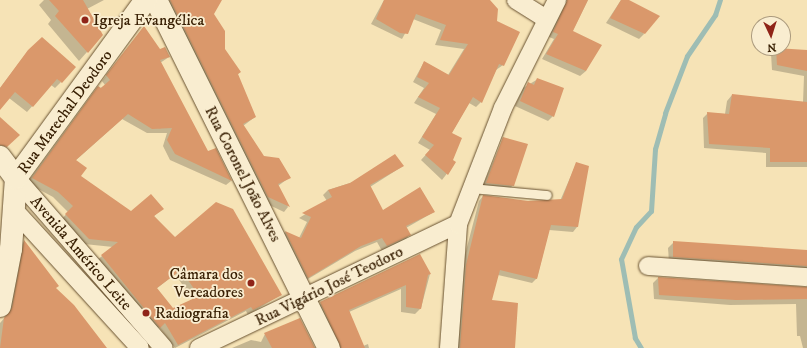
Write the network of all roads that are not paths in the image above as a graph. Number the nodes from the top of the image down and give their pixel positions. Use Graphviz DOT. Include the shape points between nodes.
graph roads {
  1 [pos="146,0"];
  2 [pos="156,0"];
  3 [pos="516,0"];
  4 [pos="557,0"];
  5 [pos="547,20"];
  6 [pos="0,157"];
  7 [pos="16,178"];
  8 [pos="470,188"];
  9 [pos="0,195"];
  10 [pos="547,196"];
  11 [pos="15,211"];
  12 [pos="53,222"];
  13 [pos="458,224"];
  14 [pos="41,236"];
  15 [pos="64,250"];
  16 [pos="5,251"];
  17 [pos="90,266"];
  18 [pos="648,266"];
  19 [pos="807,277"];
  20 [pos="79,280"];
  21 [pos="113,291"];
  22 [pos="305,298"];
  23 [pos="100,304"];
  24 [pos="0,306"];
  25 [pos="139,320"];
  26 [pos="127,334"];
  27 [pos="140,348"];
  28 [pos="164,348"];
  29 [pos="199,348"];
  30 [pos="328,348"];
  31 [pos="449,348"];
  1 -- 7 [label="street, Rua Marechal Deodoro"];
  2 -- 22 [label="street, Rua Coronel João Alves"];
  3 -- 5 [label="street"];
  4 -- 5 [label="street"];
  5 -- 8 [label="street" via="503,108"];
  6 -- 7 [label="street, Avenida Américo Leite"];
  7 -- 11 [label="street, Rua Marechal Deodoro"];
  7 -- 12 [label="street, Avenida Américo Leite"];
  8 -- 10 [label="lane"];
  8 -- 13 [label="street"];
  9 -- 11 [label="street, Avenida Américo Leite"];
  11 -- 14 [label="street, Avenida Américo Leite"];
  11 -- 16 [label="street, Rua Marechal Deodoro"];
  12 -- 14 [label="street"];
  12 -- 15 [label="street, Avenida Américo Leite"];
  13 -- 22 [label="street, Rua Vigário José Teodoro"];
  13 -- 31 [label="street"];
  14 -- 15 [label="street, Avenida Américo Leite"];
  15 -- 17 [label="street, Avenida Américo Leite"];
  15 -- 20 [label="street, Avenida Américo Leite"];
  16 -- 24 [label="street, Rua Marechal Deodoro"];
  17 -- 20 [label="street"];
  17 -- 21 [label="street, Avenida Américo Leite"];
  18 -- 19 [label="street"];
  20 -- 23 [label="street, Avenida Américo Leite"];
  21 -- 23 [label="street"];
  21 -- 25 [label="street, Avenida Américo Leite"];
  22 -- 29 [label="street, Rua Vigário José Teodoro"];
  22 -- 30 [label="street, Rua Coronel João Alves"];
  23 -- 26 [label="street, Avenida Américo Leite"];
  25 -- 26 [label="street"];
  25 -- 28 [label="street, Avenida Américo Leite"];
  26 -- 27 [label="street, Avenida Américo Leite"];
}
